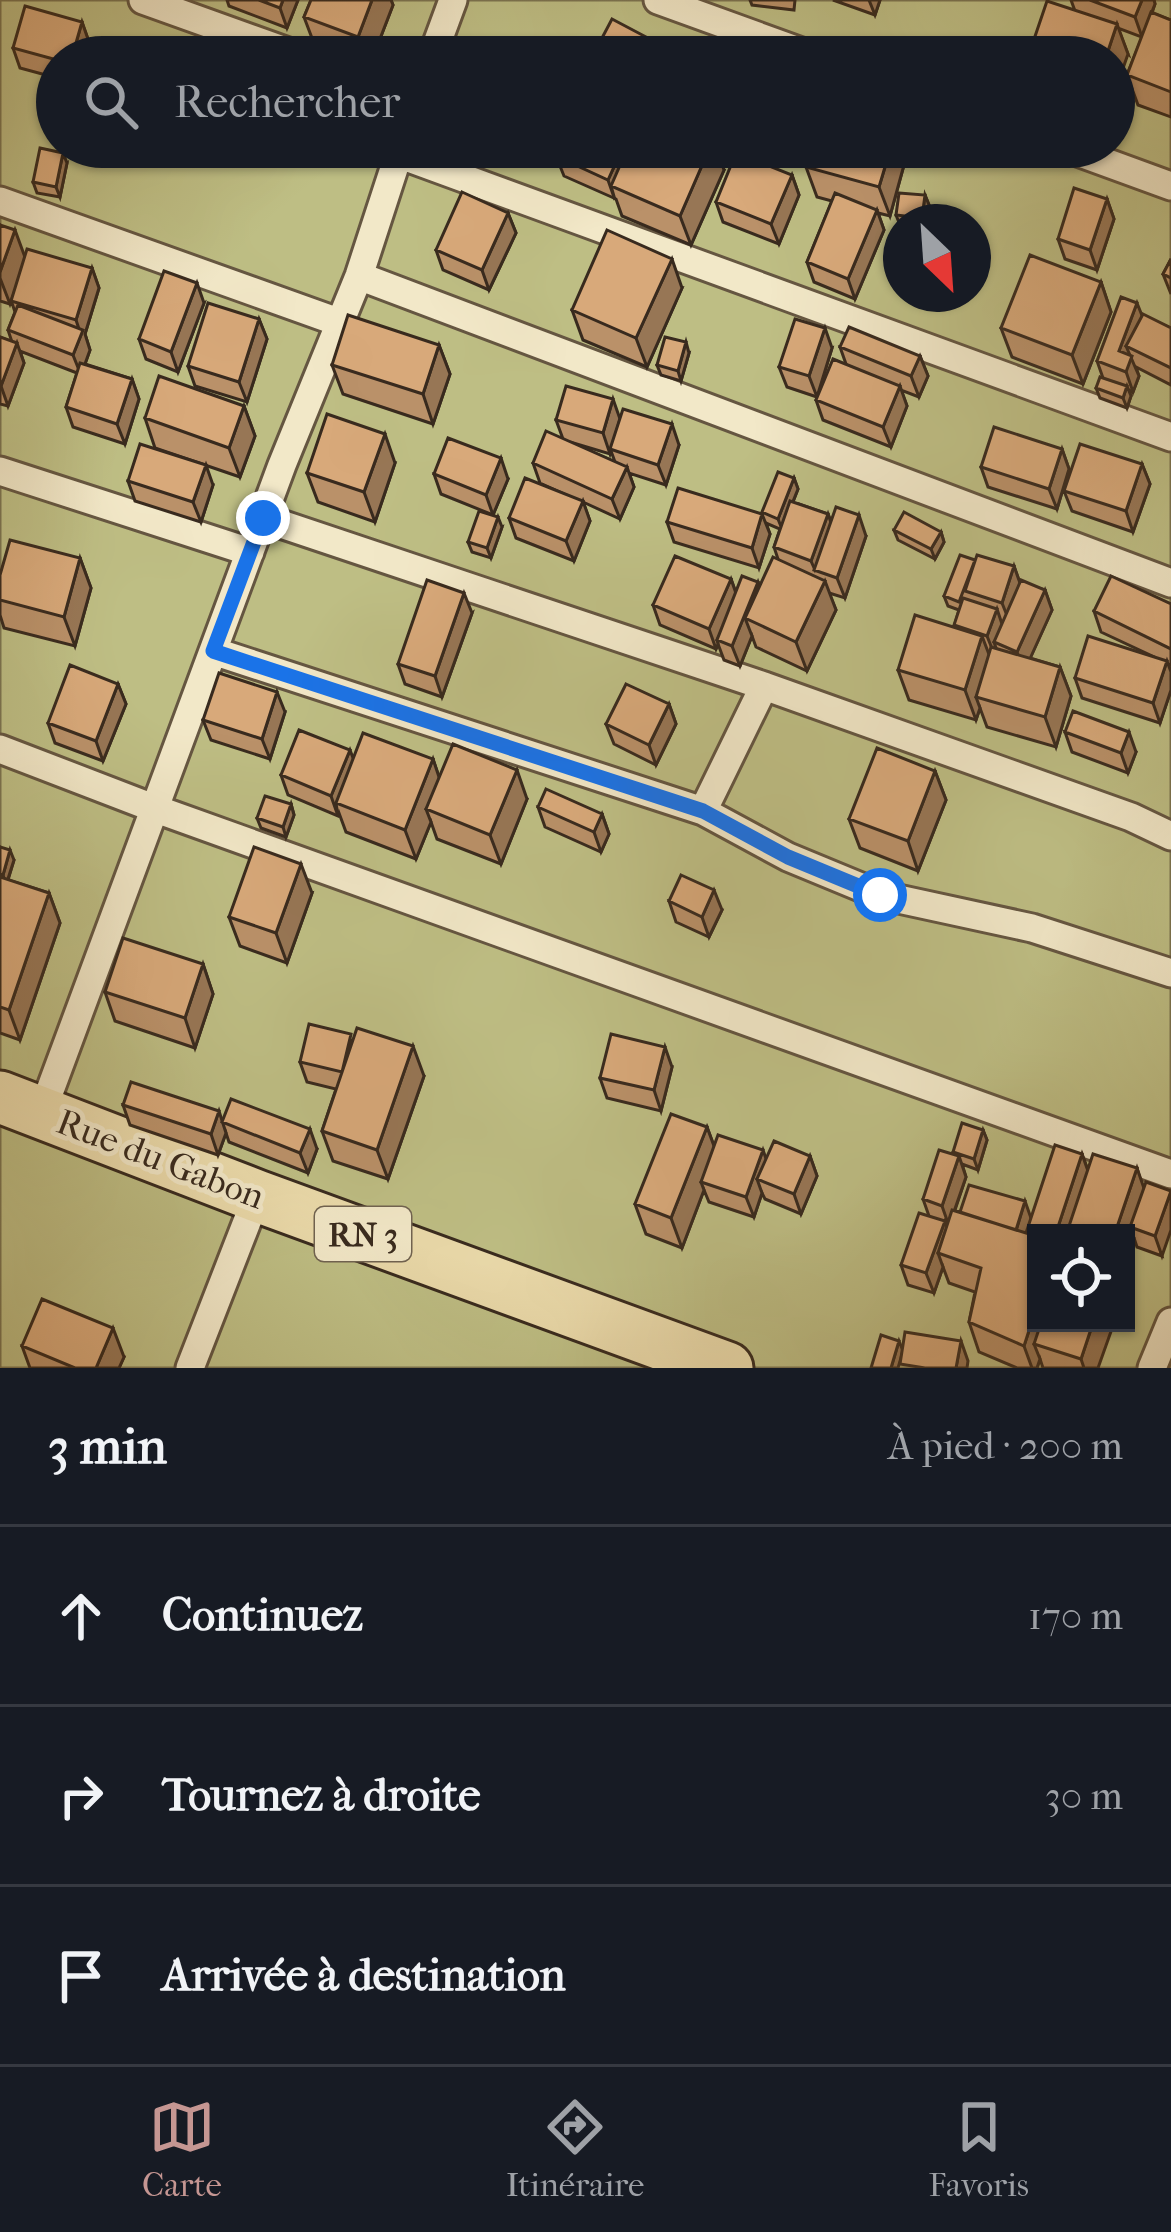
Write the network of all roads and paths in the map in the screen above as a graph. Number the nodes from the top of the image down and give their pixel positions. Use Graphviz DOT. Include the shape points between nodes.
graph roads {
  1 [pos="143,0"];
  2 [pos="453,0"];
  3 [pos="658,0"];
  4 [pos="243,36"];
  5 [pos="440,36"];
  6 [pos="757,36"];
  7 [pos="393,168"];
  8 [pos="445,168"];
  9 [pos="1122,168"];
  10 [pos="1171,186"];
  11 [pos="0,201"];
  12 [pos="358,276"];
  13 [pos="341,323"];
  14 [pos="1171,437"];
  15 [pos="0,471"];
  16 [pos="263,518"];
  17 [pos="250,552"];
  18 [pos="1171,583"];
  19 [pos="213,651"];
  20 [pos="764,686"];
  21 [pos="0,748"];
  22 [pos="156,809"];
  23 [pos="703,811"];
  24 [pos="1171,836"];
  25 [pos="1171,973"];
  26 [pos="21,1105"];
  27 [pos="1171,1174"];
  28 [pos="257,1196"];
  29 [pos="1171,1322"];
  30 [pos="190,1368"];
  31 [pos="727,1368"];
  32 [pos="1152,1368"];
  1 -- 4 [label="street"];
  2 -- 5 [label="street"];
  3 -- 6 [label="street"];
  7 -- 12 [label="street"];
  8 -- 14 [label="street"];
  9 -- 10 [label="street"];
  11 -- 13 [label="street"];
  12 -- 13 [label="street"];
  12 -- 18 [label="street"];
  13 -- 16 [label="street"];
  15 -- 17 [label="street"];
  16 -- 17 [label="street"];
  16 -- 20 [label="street"];
  17 -- 19 [label="street"];
  19 -- 22 [label="street"];
  19 -- 23 [label="street"];
  20 -- 23 [label="street"];
  20 -- 24 [label="street"];
  21 -- 22 [label="street"];
  22 -- 26 [label="street"];
  22 -- 27 [label="street"];
  23 -- 25 [label="street" via="880,895 1032,928"];
  26 -- 28 [label="highway, Rue du Gabon / RN 3"];
  28 -- 30 [label="street"];
  28 -- 31 [label="highway, Rue du Gabon / RN 3"];
  29 -- 32 [label="street"];
}
